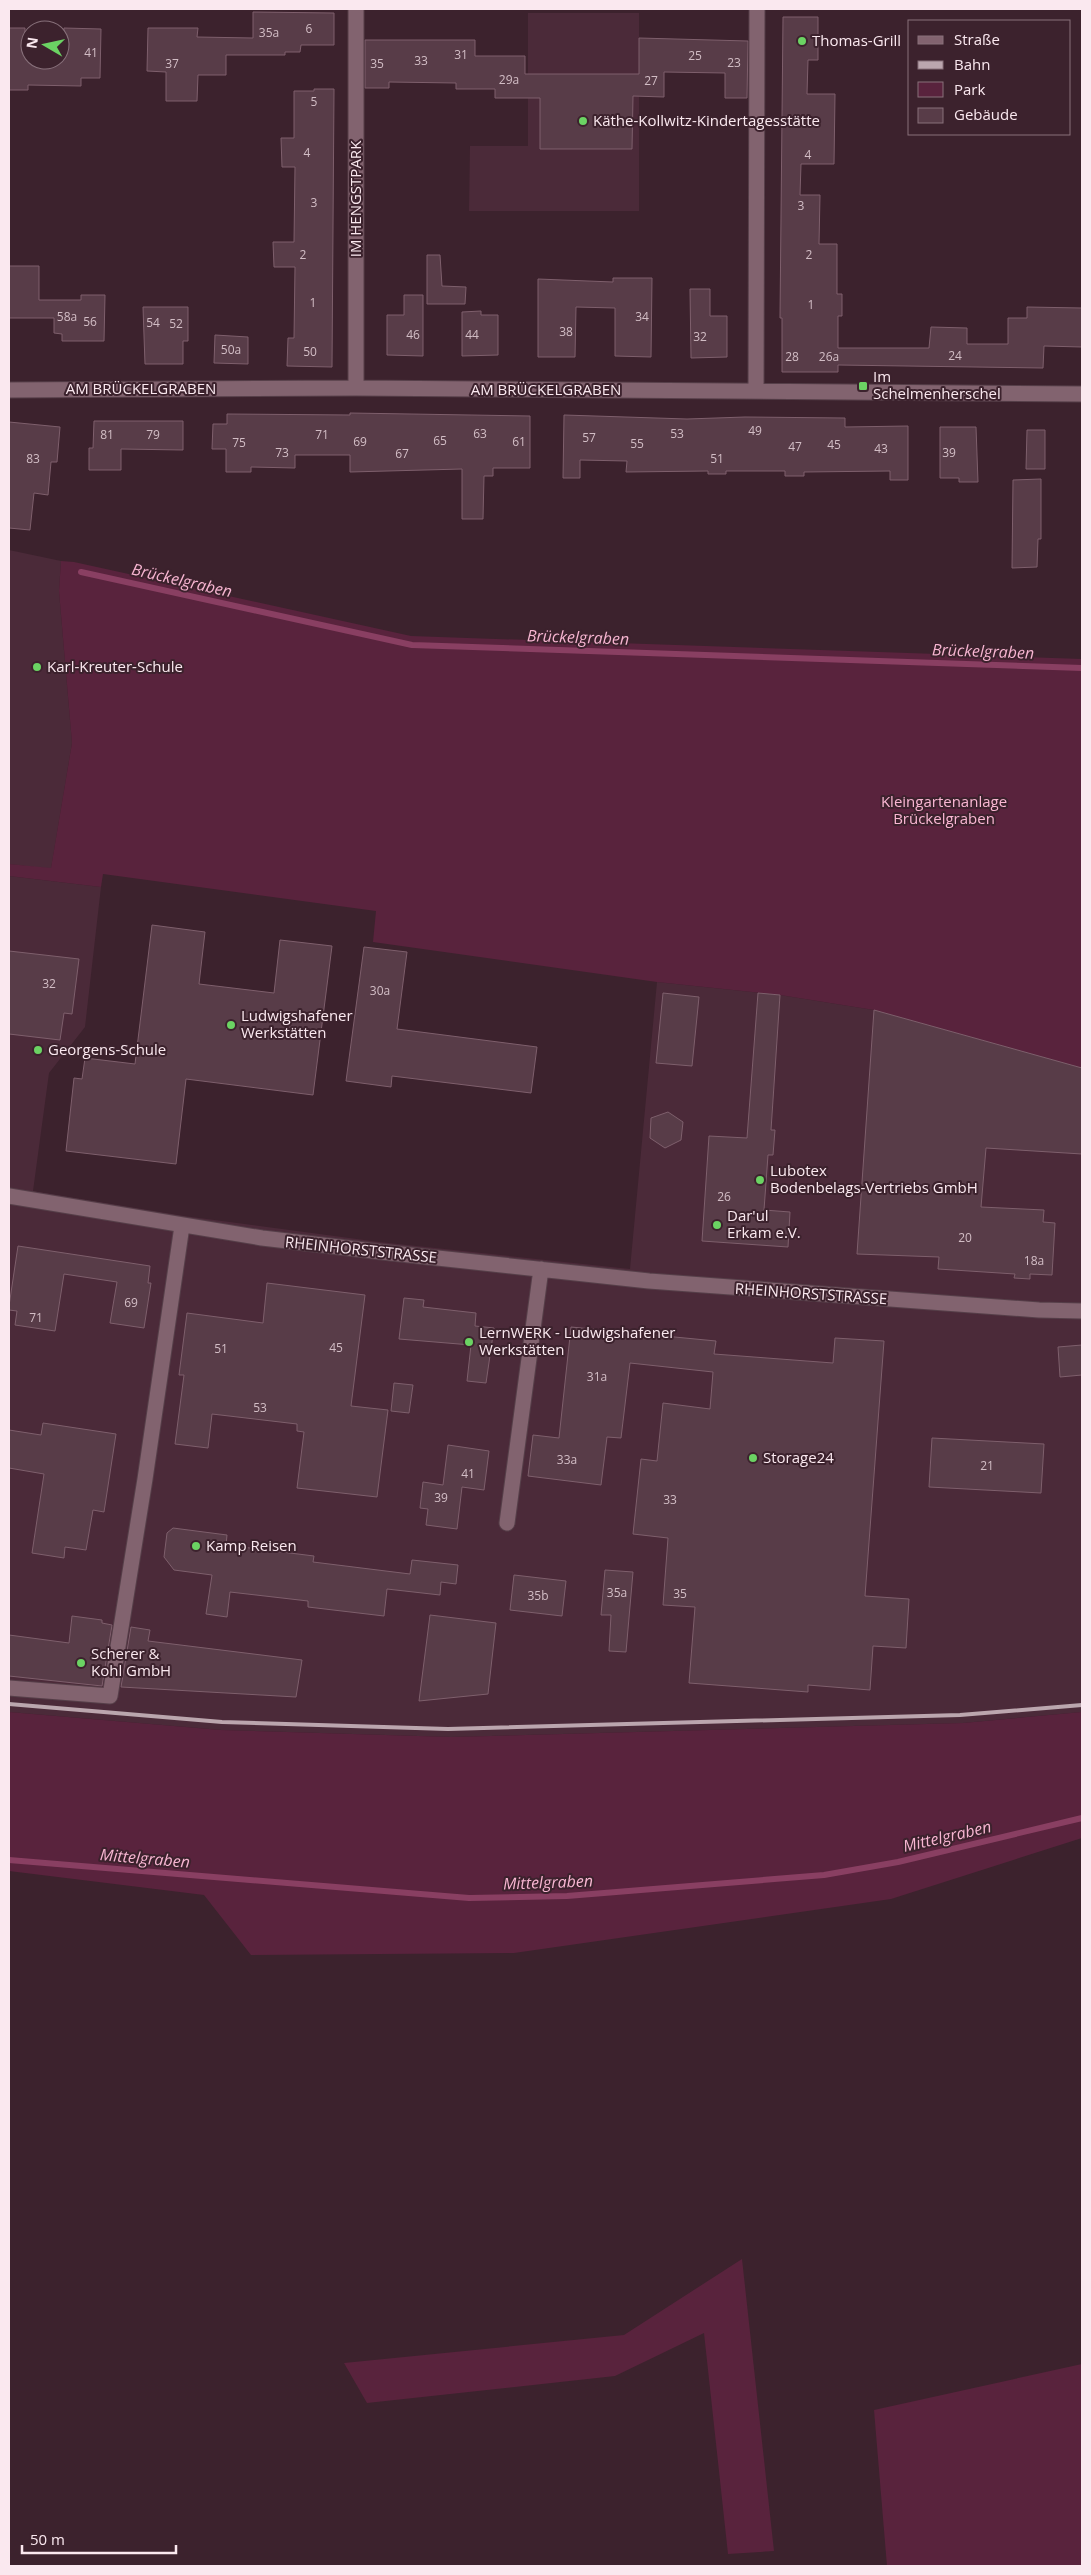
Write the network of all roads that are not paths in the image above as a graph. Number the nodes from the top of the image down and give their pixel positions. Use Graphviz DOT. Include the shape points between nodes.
graph roads {
  1 [pos="356,9"];
  2 [pos="757,9"];
  3 [pos="356,388"];
  4 [pos="9,390"];
  5 [pos="756,391"];
  6 [pos="1082,394"];
  7 [pos="9,1196"];
  8 [pos="182,1226"];
  9 [pos="541,1269"];
  10 [pos="1082,1311"];
  11 [pos="507,1523"];
  12 [pos="9,1688"];
  1 -- 3 [label="street, IM HENGSTPARK"];
  2 -- 5 [label="street"];
  3 -- 4 [label="street, AM BRÜCKELGRABEN"];
  3 -- 5 [label="street, AM BRÜCKELGRABEN"];
  5 -- 6 [label="street, AM BRÜCKELGRABEN"];
  7 -- 8 [label="street, RHEINHORSTSTRASSE"];
  8 -- 9 [label="street, RHEINHORSTSTRASSE" via="282,1241"];
  8 -- 12 [label="street" via="146,1479 110,1696"];
  9 -- 10 [label="street, RHEINHORSTSTRASSE" via="650,1281 1030,1310"];
  9 -- 11 [label="street"];
}
